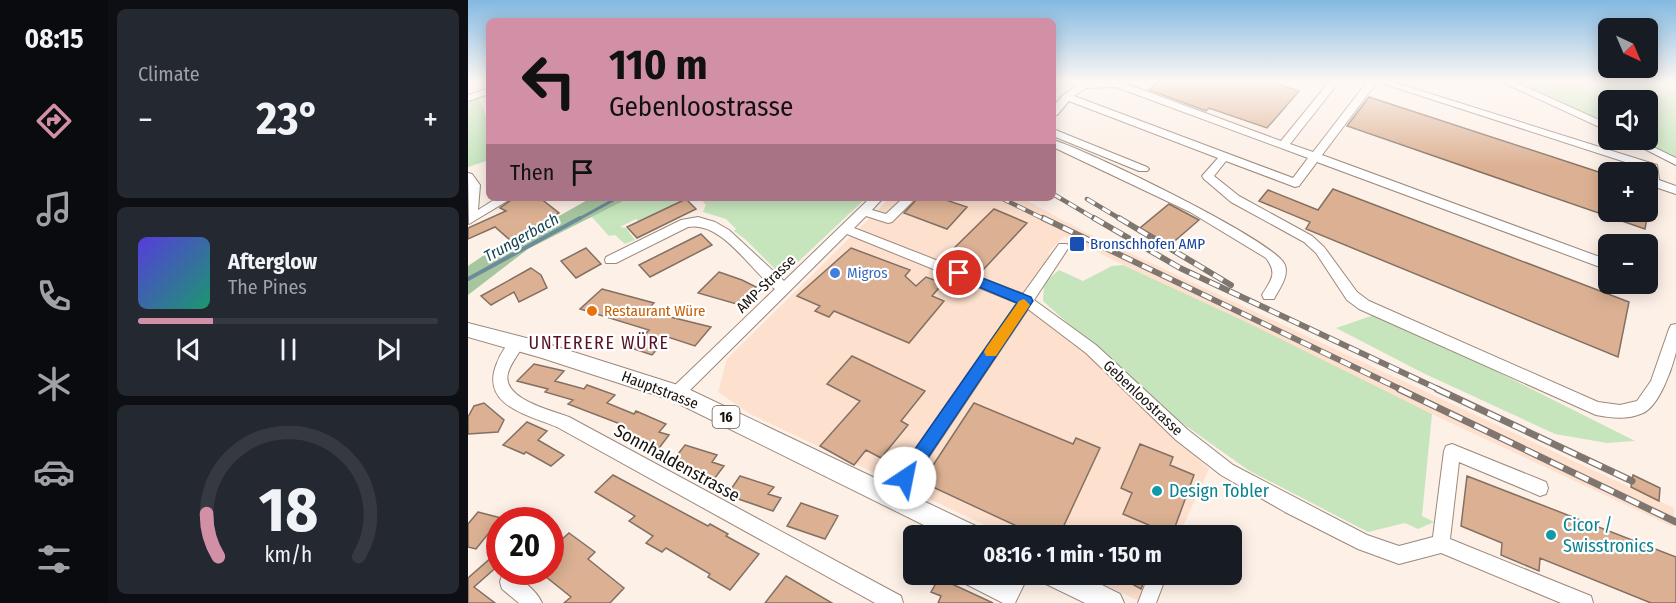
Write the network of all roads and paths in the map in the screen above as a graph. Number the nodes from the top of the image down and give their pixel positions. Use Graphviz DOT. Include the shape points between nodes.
graph roads {
  1 [pos="1099,110"];
  2 [pos="1192,110"];
  3 [pos="1311,110"];
  4 [pos="1350,110"];
  5 [pos="1472,110"];
  6 [pos="1569,110"];
  7 [pos="1598,123"];
  8 [pos="1056,133"];
  9 [pos="1056,144"];
  10 [pos="1284,144"];
  11 [pos="1652,150"];
  12 [pos="1315,156"];
  13 [pos="1224,157"];
  14 [pos="1676,162"];
  15 [pos="1143,168"];
  16 [pos="468,177"];
  17 [pos="1676,190"];
  18 [pos="501,201"];
  19 [pos="874,201"];
  20 [pos="907,201"];
  21 [pos="864,211"];
  22 [pos="472,218"];
  23 [pos="845,229"];
  24 [pos="1063,247"];
  25 [pos="612,260"];
  26 [pos="1598,261"];
  27 [pos="785,289"];
  28 [pos="1269,296"];
  29 [pos="1026,301"];
  30 [pos="1676,329"];
  31 [pos="468,330"];
  32 [pos="517,344"];
  33 [pos="677,393"];
  34 [pos="1540,488"];
  35 [pos="892,497"];
  36 [pos="949,525"];
  37 [pos="1441,544"];
  38 [pos="512,585"];
  39 [pos="986,585"];
  40 [pos="1014,585"];
  41 [pos="1075,585"];
  42 [pos="1154,585"];
  43 [pos="887,600"];
  44 [pos="533,603"];
  45 [pos="1111,603"];
  46 [pos="1147,603"];
  47 [pos="1584,603"];
  1 -- 13 [label="street"];
  2 -- 10 [label="street"];
  3 -- 10 [label="street"];
  4 -- 12 [label="street"];
  5 -- 17 [label="street" via="1653,167 1653,183"];
  6 -- 7 [label="street"];
  8 -- 15 [label="street"];
  9 -- 28 [label="street" via="1194,209 1270,255 1279,266 1279,278"];
  10 -- 12 [label="street"];
  11 -- 14 [label="street"];
  12 -- 13 [label="street" via="1295,183"];
  12 -- 26 [label="street"];
  13 -- 30 [label="street" via="1208,176 1235,199 1308,239 1352,296 1364,305 1596,408 1616,412 1640,407 1653,394"];
  16 -- 22 [label="street" via="474,185"];
  18 -- 22 [label="street"];
  19 -- 21 [label="street, AMP-Strasse"];
  20 -- 21 [label="street" via="888,219"];
  21 -- 23 [label="street, AMP-Strasse"];
  23 -- 27 [label="street, AMP-Strasse"];
  23 -- 29 [label="street, Gebenloostrasse"];
  24 -- 29 [label="street"];
  25 -- 27 [label="street" via="698,220 727,233 772,281"];
  27 -- 33 [label="street, AMP-Strasse"];
  29 -- 35 [label="street"];
  29 -- 37 [label="street, Gebenloostrasse" via="1091,349 1182,435 1227,470 1364,543 1399,555"];
  31 -- 32 [label="main road, Hauptstrasse / 16"];
  32 -- 33 [label="main road, Hauptstrasse / 16"];
  32 -- 43 [label="street, Sonnhaldenstrasse" via="498,374 500,389 508,399 563,422"];
  33 -- 35 [label="main road, Hauptstrasse / 16"];
  34 -- 37 [label="street" via="1452,451"];
  35 -- 36 [label="main road, Hauptstrasse / 16"];
  37 -- 47 [label="street"];
  38 -- 44 [label="street"];
  39 -- 40 [label="street" via="1009,596"];
  41 -- 45 [label="main road"];
  42 -- 46 [label="street"];
}
